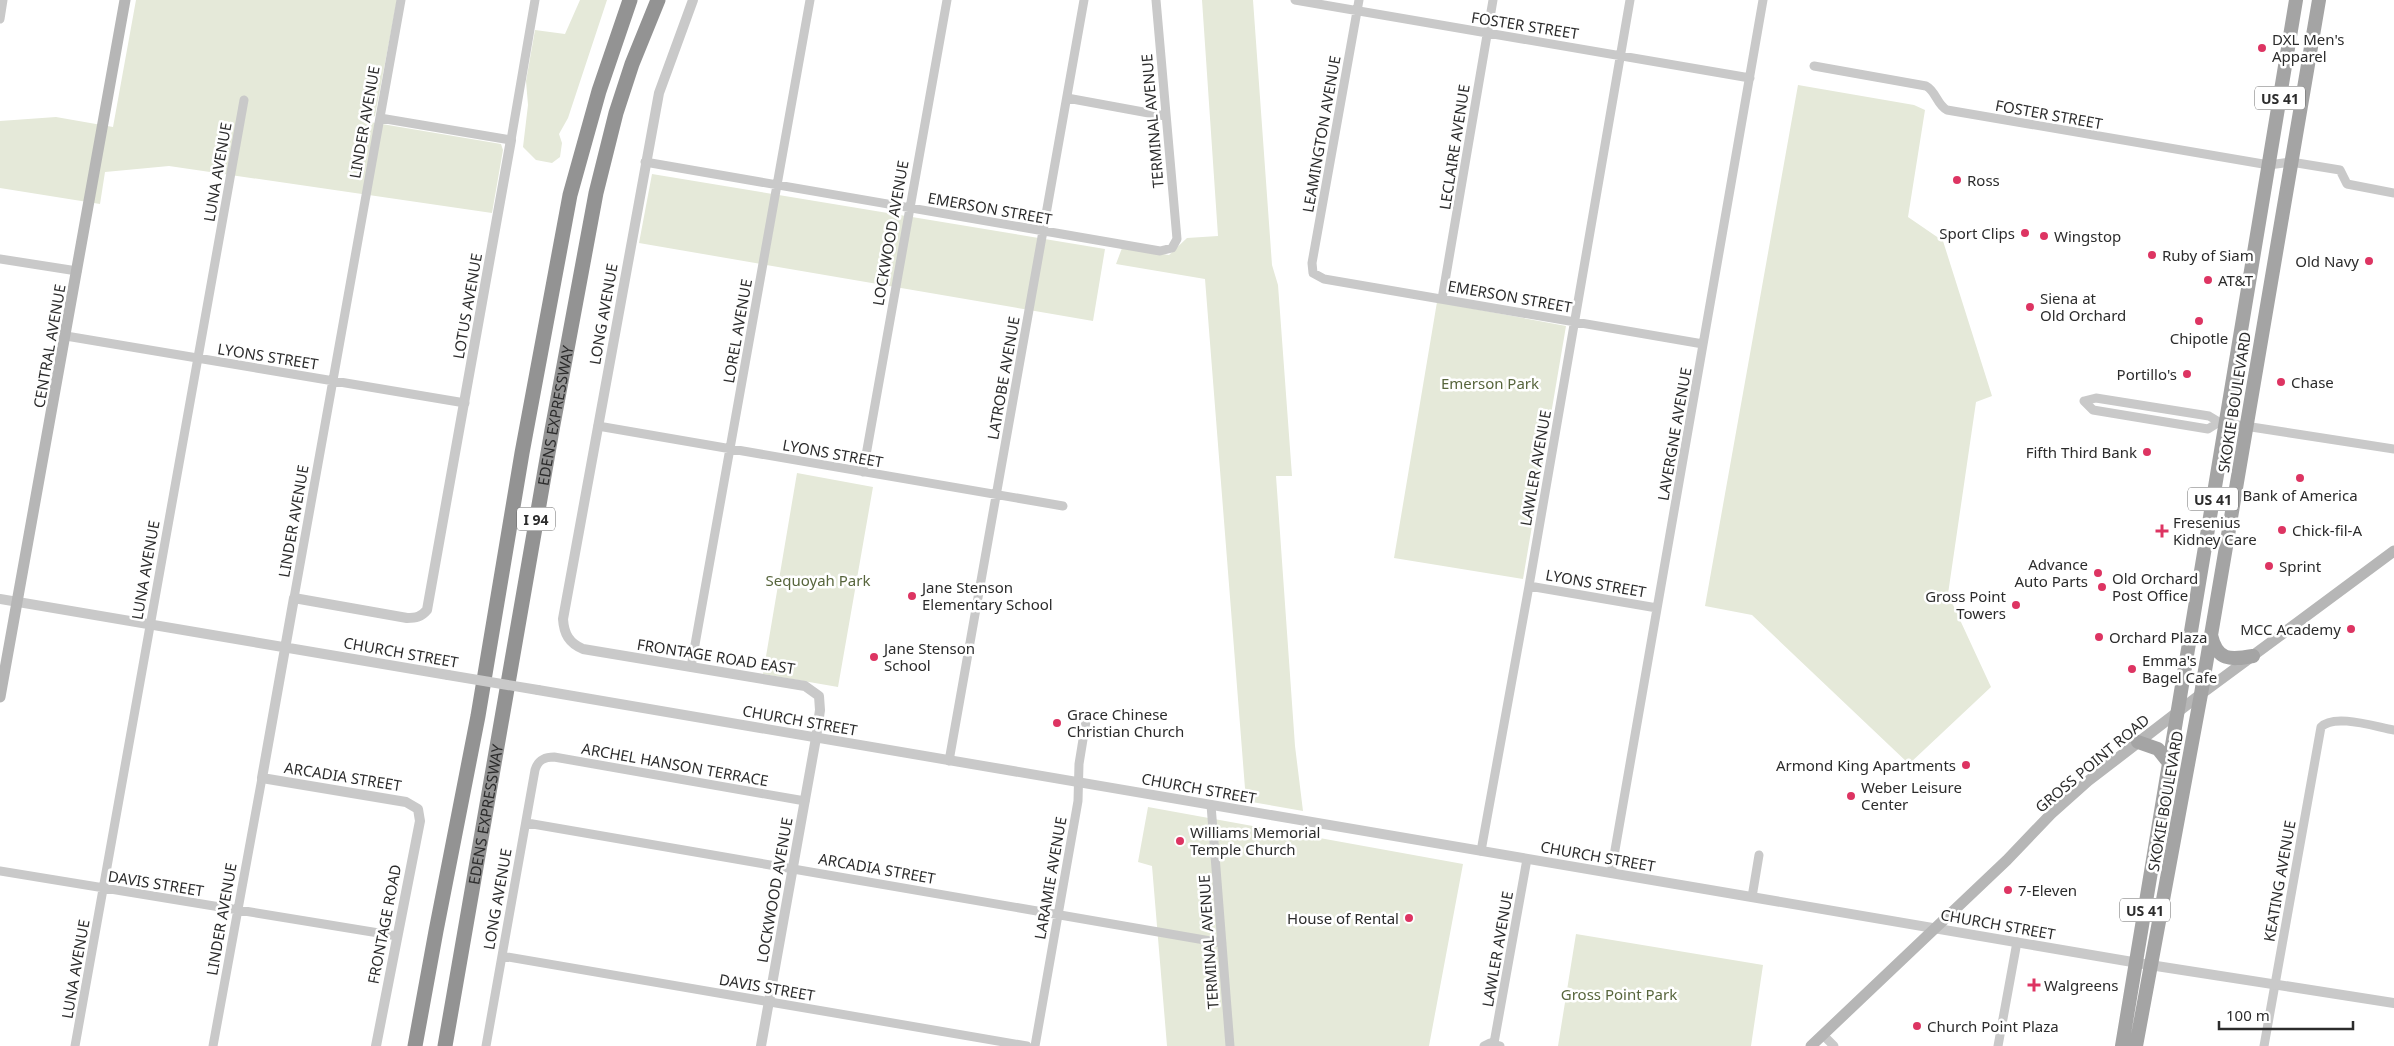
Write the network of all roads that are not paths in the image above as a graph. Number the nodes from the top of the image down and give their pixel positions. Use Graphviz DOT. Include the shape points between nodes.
graph roads {
  1 [pos="3,0"];
  2 [pos="125,0"];
  3 [pos="401,0"];
  4 [pos="535,0"];
  5 [pos="630,0"];
  6 [pos="658,0"];
  7 [pos="693,0"];
  8 [pos="810,0"];
  9 [pos="947,0"];
  10 [pos="1084,0"];
  11 [pos="1156,0"];
  12 [pos="1295,0"];
  13 [pos="1359,0"];
  14 [pos="1492,0"];
  15 [pos="1630,0"];
  16 [pos="1763,0"];
  17 [pos="2296,0"];
  18 [pos="2320,0"];
  19 [pos="1357,11"];
  20 [pos="0,19"];
  21 [pos="1487,33"];
  22 [pos="1620,55"];
  23 [pos="1814,66"];
  24 [pos="1750,78"];
  25 [pos="1066,98"];
  26 [pos="244,100"];
  27 [pos="1165,116"];
  28 [pos="380,118"];
  29 [pos="512,140"];
  30 [pos="645,162"];
  31 [pos="2291,162"];
  32 [pos="2269,165"];
  33 [pos="777,185"];
  34 [pos="2394,193"];
  35 [pos="910,208"];
  36 [pos="1043,231"];
  37 [pos="1177,239"];
  38 [pos="0,259"];
  39 [pos="77,271"];
  40 [pos="1313,273"];
  41 [pos="1442,299"];
  42 [pos="1574,321"];
  43 [pos="66,336"];
  44 [pos="1704,344"];
  45 [pos="196,358"];
  46 [pos="333,381"];
  47 [pos="465,403"];
  48 [pos="2222,423"];
  49 [pos="598,426"];
  50 [pos="2247,427"];
  51 [pos="730,449"];
  52 [pos="2394,449"];
  53 [pos="863,472"];
  54 [pos="996,494"];
  55 [pos="1062,506"];
  56 [pos="2394,551"];
  57 [pos="1529,586"];
  58 [pos="294,598"];
  59 [pos="0,599"];
  60 [pos="17,602"];
  61 [pos="1658,608"];
  62 [pos="150,624"];
  63 [pos="2211,635"];
  64 [pos="567,637"];
  65 [pos="286,647"];
  66 [pos="2253,656"];
  67 [pos="691,667"];
  68 [pos="2201,694"];
  69 [pos="0,697"];
  70 [pos="2179,711"];
  71 [pos="1087,714"];
  72 [pos="2394,730"];
  73 [pos="816,738"];
  74 [pos="2138,742"];
  75 [pos="541,760"];
  76 [pos="949,761"];
  77 [pos="2170,764"];
  78 [pos="262,778"];
  79 [pos="1078,783"];
  80 [pos="805,801"];
  81 [pos="1211,805"];
  82 [pos="418,809"];
  83 [pos="527,823"];
  84 [pos="1481,851"];
  85 [pos="1759,855"];
  86 [pos="1527,859"];
  87 [pos="793,869"];
  88 [pos="0,871"];
  89 [pos="1612,873"];
  90 [pos="103,888"];
  91 [pos="1752,897"];
  92 [pos="237,910"];
  93 [pos="1058,915"];
  94 [pos="1933,928"];
  95 [pos="397,936"];
  96 [pos="2017,942"];
  97 [pos="1222,943"];
  98 [pos="502,956"];
  99 [pos="2136,962"];
  100 [pos="2150,965"];
  101 [pos="2275,984"];
  102 [pos="769,1001"];
  103 [pos="2394,1003"];
  104 [pos="1823,1035"];
  105 [pos="213,1045"];
  106 [pos="1497,1045"];
  107 [pos="75,1046"];
  108 [pos="223,1046"];
  109 [pos="376,1046"];
  110 [pos="415,1046"];
  111 [pos="445,1046"];
  112 [pos="486,1046"];
  113 [pos="761,1046"];
  114 [pos="1027,1046"];
  115 [pos="1035,1046"];
  116 [pos="1230,1046"];
  117 [pos="1484,1046"];
  118 [pos="1811,1046"];
  119 [pos="1834,1046"];
  120 [pos="1998,1046"];
  121 [pos="2122,1046"];
  122 [pos="2136,1046"];
  123 [pos="2264,1046"];
  1 -- 20 [label="street"];
  2 -- 39 [label="main road, CENTRAL AVENUE"];
  3 -- 28 [label="street, LINDER AVENUE"];
  4 -- 29 [label="street, LOTUS AVENUE"];
  5 -- 110 [label="highway, EDENS EXPRESSWAY / I 94" via="598,91 570,195 478,716"];
  6 -- 111 [label="highway, EDENS EXPRESSWAY / I 94" via="616,113 590,221"];
  7 -- 30 [label="street, LONG AVENUE" via="659,93"];
  8 -- 33 [label="street, LOREL AVENUE"];
  9 -- 35 [label="street, LOCKWOOD AVENUE"];
  10 -- 25 [label="street, LATROBE AVENUE"];
  11 -- 27 [label="street, TERMINAL AVENUE"];
  12 -- 19 [label="street, FOSTER STREET"];
  13 -- 19 [label="street, LEAMINGTON AVENUE"];
  14 -- 21 [label="street, LECLAIRE AVENUE"];
  15 -- 22 [label="street, LAWLER AVENUE"];
  16 -- 24 [label="street, LAVERGNE AVENUE"];
  17 -- 32 [label="main road, SKOKIE BOULEVARD / US 41"];
  18 -- 31 [label="main road, SKOKIE BOULEVARD / US 41"];
  19 -- 21 [label="street, FOSTER STREET"];
  19 -- 40 [label="street, LEAMINGTON AVENUE" via="1312,263"];
  21 -- 22 [label="street, FOSTER STREET"];
  21 -- 41 [label="street, LECLAIRE AVENUE"];
  22 -- 24 [label="street, FOSTER STREET"];
  22 -- 42 [label="street, LAWLER AVENUE"];
  23 -- 32 [label="street, FOSTER STREET" via="1926,86 1947,110"];
  24 -- 44 [label="street, LAVERGNE AVENUE"];
  25 -- 27 [label="street"];
  25 -- 36 [label="street, LATROBE AVENUE"];
  26 -- 45 [label="street, LUNA AVENUE"];
  27 -- 37 [label="street, TERMINAL AVENUE"];
  28 -- 29 [label="street"];
  28 -- 46 [label="street, LINDER AVENUE"];
  29 -- 47 [label="street, LOTUS AVENUE"];
  30 -- 33 [label="street, EMERSON STREET"];
  30 -- 49 [label="street, LONG AVENUE"];
  31 -- 32 [label="street, FOSTER STREET"];
  31 -- 34 [label="street, FOSTER STREET" via="2340,170 2347,184"];
  31 -- 50 [label="main road, SKOKIE BOULEVARD / US 41"];
  32 -- 48 [label="main road, SKOKIE BOULEVARD / US 41"];
  33 -- 35 [label="street, EMERSON STREET"];
  33 -- 51 [label="street, LOREL AVENUE"];
  35 -- 36 [label="street, EMERSON STREET"];
  35 -- 53 [label="street, LOCKWOOD AVENUE"];
  36 -- 37 [label="street, EMERSON STREET" via="1160,251 1172,248"];
  36 -- 54 [label="street, LATROBE AVENUE"];
  38 -- 39 [label="street"];
  39 -- 43 [label="main road, CENTRAL AVENUE"];
  40 -- 41 [label="street, EMERSON STREET" via="1324,279"];
  41 -- 42 [label="street, EMERSON STREET"];
  42 -- 44 [label="street, EMERSON STREET"];
  42 -- 57 [label="street, LAWLER AVENUE"];
  43 -- 45 [label="street, LYONS STREET"];
  43 -- 60 [label="main road, CENTRAL AVENUE"];
  44 -- 61 [label="street, LAVERGNE AVENUE"];
  45 -- 46 [label="street, LYONS STREET"];
  45 -- 62 [label="street, LUNA AVENUE"];
  46 -- 47 [label="street, LYONS STREET"];
  46 -- 58 [label="street, LINDER AVENUE"];
  47 -- 58 [label="street, LOTUS AVENUE" via="428,603 423,615 407,618"];
  48 -- 48 [label="street" via="2209,416 2096,398 2084,402 2093,410 2172,424 2208,429"];
  48 -- 50 [label="street"];
  48 -- 70 [label="main road, SKOKIE BOULEVARD / US 41"];
  49 -- 51 [label="street, LYONS STREET"];
  49 -- 64 [label="street, LONG AVENUE" via="563,619"];
  50 -- 52 [label="street"];
  50 -- 63 [label="main road, SKOKIE BOULEVARD / US 41"];
  51 -- 53 [label="street, LYONS STREET"];
  51 -- 67 [label="street, LOREL AVENUE"];
  53 -- 54 [label="street, LYONS STREET"];
  54 -- 55 [label="street, LYONS STREET"];
  54 -- 76 [label="street, LATROBE AVENUE"];
  56 -- 66 [label="main road, GROSS POINT ROAD"];
  57 -- 61 [label="street, LYONS STREET"];
  57 -- 84 [label="street, LAWLER AVENUE"];
  58 -- 65 [label="street, LINDER AVENUE"];
  59 -- 60 [label="street, CHURCH STREET"];
  60 -- 62 [label="street, CHURCH STREET"];
  60 -- 69 [label="main road, CENTRAL AVENUE"];
  61 -- 89 [label="street, LAVERGNE AVENUE"];
  62 -- 65 [label="street, CHURCH STREET"];
  62 -- 90 [label="street, LUNA AVENUE"];
  63 -- 66 [label="main road" via="2214,647 2223,656 2232,660"];
  63 -- 68 [label="main road, SKOKIE BOULEVARD / US 41"];
  64 -- 67 [label="street, FRONTAGE ROAD EAST" via="583,649"];
  65 -- 73 [label="street, CHURCH STREET, bridge"];
  65 -- 78 [label="street, LINDER AVENUE"];
  66 -- 68 [label="main road, GROSS POINT ROAD"];
  67 -- 73 [label="street, FRONTAGE ROAD EAST" via="805,686 821,702"];
  68 -- 70 [label="main road, GROSS POINT ROAD"];
  68 -- 100 [label="main road, SKOKIE BOULEVARD / US 41"];
  70 -- 74 [label="main road, GROSS POINT ROAD"];
  70 -- 77 [label="main road, SKOKIE BOULEVARD / US 41"];
  71 -- 79 [label="street, LARAMIE AVENUE"];
  72 -- 101 [label="street, KEATING AVENUE" via="2339,720 2326,722 2321,727"];
  73 -- 76 [label="street, CHURCH STREET"];
  73 -- 80 [label="street, LOCKWOOD AVENUE"];
  74 -- 77 [label="main road" via="2158,749"];
  74 -- 94 [label="main road, GROSS POINT ROAD" via="2051,814 2007,860"];
  75 -- 80 [label="street, ARCHEL HANSON TERRACE" via="554,757"];
  75 -- 83 [label="street, LONG AVENUE" via="535,770"];
  76 -- 79 [label="street, CHURCH STREET"];
  77 -- 99 [label="main road, SKOKIE BOULEVARD / US 41"];
  78 -- 82 [label="street, ARCADIA STREET" via="406,802"];
  78 -- 92 [label="street, LINDER AVENUE"];
  79 -- 81 [label="street, CHURCH STREET"];
  79 -- 93 [label="street, LARAMIE AVENUE" via="1078,801"];
  80 -- 87 [label="street, LOCKWOOD AVENUE"];
  81 -- 84 [label="street, CHURCH STREET"];
  81 -- 97 [label="street, TERMINAL AVENUE"];
  82 -- 95 [label="street, FRONTAGE ROAD" via="420,821"];
  83 -- 87 [label="street, ARCADIA STREET"];
  83 -- 98 [label="street, LONG AVENUE"];
  84 -- 86 [label="street, CHURCH STREET"];
  85 -- 91 [label="street"];
  86 -- 89 [label="street, CHURCH STREET"];
  86 -- 106 [label="street, LAWLER AVENUE"];
  87 -- 93 [label="street, ARCADIA STREET"];
  87 -- 102 [label="street, LOCKWOOD AVENUE"];
  88 -- 90 [label="street, DAVIS STREET"];
  89 -- 91 [label="street, CHURCH STREET"];
  90 -- 92 [label="street, DAVIS STREET"];
  90 -- 107 [label="street, LUNA AVENUE"];
  91 -- 94 [label="street, CHURCH STREET"];
  92 -- 95 [label="street, DAVIS STREET"];
  92 -- 105 [label="street, LINDER AVENUE"];
  93 -- 97 [label="street, ARCADIA STREET"];
  93 -- 115 [label="street, LARAMIE AVENUE"];
  94 -- 96 [label="street, CHURCH STREET"];
  94 -- 104 [label="main road, GROSS POINT ROAD"];
  95 -- 109 [label="street, FRONTAGE ROAD"];
  96 -- 99 [label="street, CHURCH STREET"];
  96 -- 120 [label="street"];
  97 -- 116 [label="street, TERMINAL AVENUE"];
  98 -- 102 [label="street, DAVIS STREET"];
  98 -- 112 [label="street, LONG AVENUE"];
  99 -- 100 [label="street, CHURCH STREET"];
  99 -- 121 [label="main road, SKOKIE BOULEVARD / US 41"];
  100 -- 101 [label="street, CHURCH STREET"];
  100 -- 122 [label="main road, SKOKIE BOULEVARD / US 41"];
  101 -- 103 [label="street, CHURCH STREET"];
  101 -- 123 [label="street, KEATING AVENUE"];
  102 -- 113 [label="street, LOCKWOOD AVENUE"];
  102 -- 114 [label="street, DAVIS STREET"];
  104 -- 118 [label="main road, GROSS POINT ROAD"];
  104 -- 119 [label="street"];
  105 -- 108 [label="street"];
  106 -- 117 [label="street, LAWLER AVENUE"];
}
